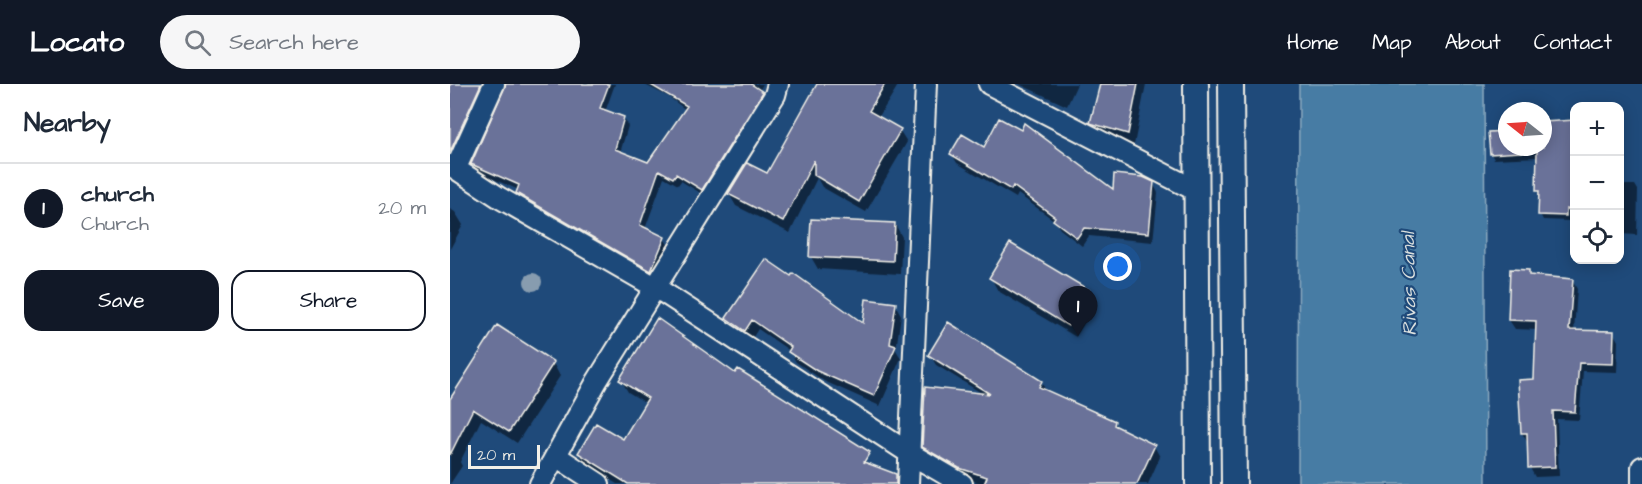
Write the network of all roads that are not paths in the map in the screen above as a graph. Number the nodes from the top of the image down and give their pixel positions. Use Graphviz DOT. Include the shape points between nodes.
graph roads {
  1 [pos="494,84"];
  2 [pos="778,84"];
  3 [pos="926,84"];
  4 [pos="989,84"];
  5 [pos="1196,84"];
  6 [pos="1231,84"];
  7 [pos="453,166"];
  8 [pos="1197,191"];
  9 [pos="655,287"];
  10 [pos="909,453"];
  11 [pos="556,456"];
  12 [pos="1642,467"];
  13 [pos="540,484"];
  14 [pos="599,484"];
  15 [pos="908,484"];
  16 [pos="962,484"];
  17 [pos="1198,484"];
  18 [pos="1234,484"];
  19 [pos="1642,484"];
  1 -- 7 [label="street"];
  2 -- 9 [label="street" via="775,95"];
  3 -- 10 [label="street"];
  4 -- 8 [label="street"];
  5 -- 8 [label="street"];
  6 -- 18 [label="street"];
  7 -- 9 [label="street" via="500,198"];
  8 -- 17 [label="street"];
  9 -- 10 [label="street"];
  9 -- 11 [label="street"];
  10 -- 15 [label="street"];
  10 -- 16 [label="street"];
  11 -- 13 [label="street"];
  11 -- 14 [label="street"];
  12 -- 19 [label="street"];
}
